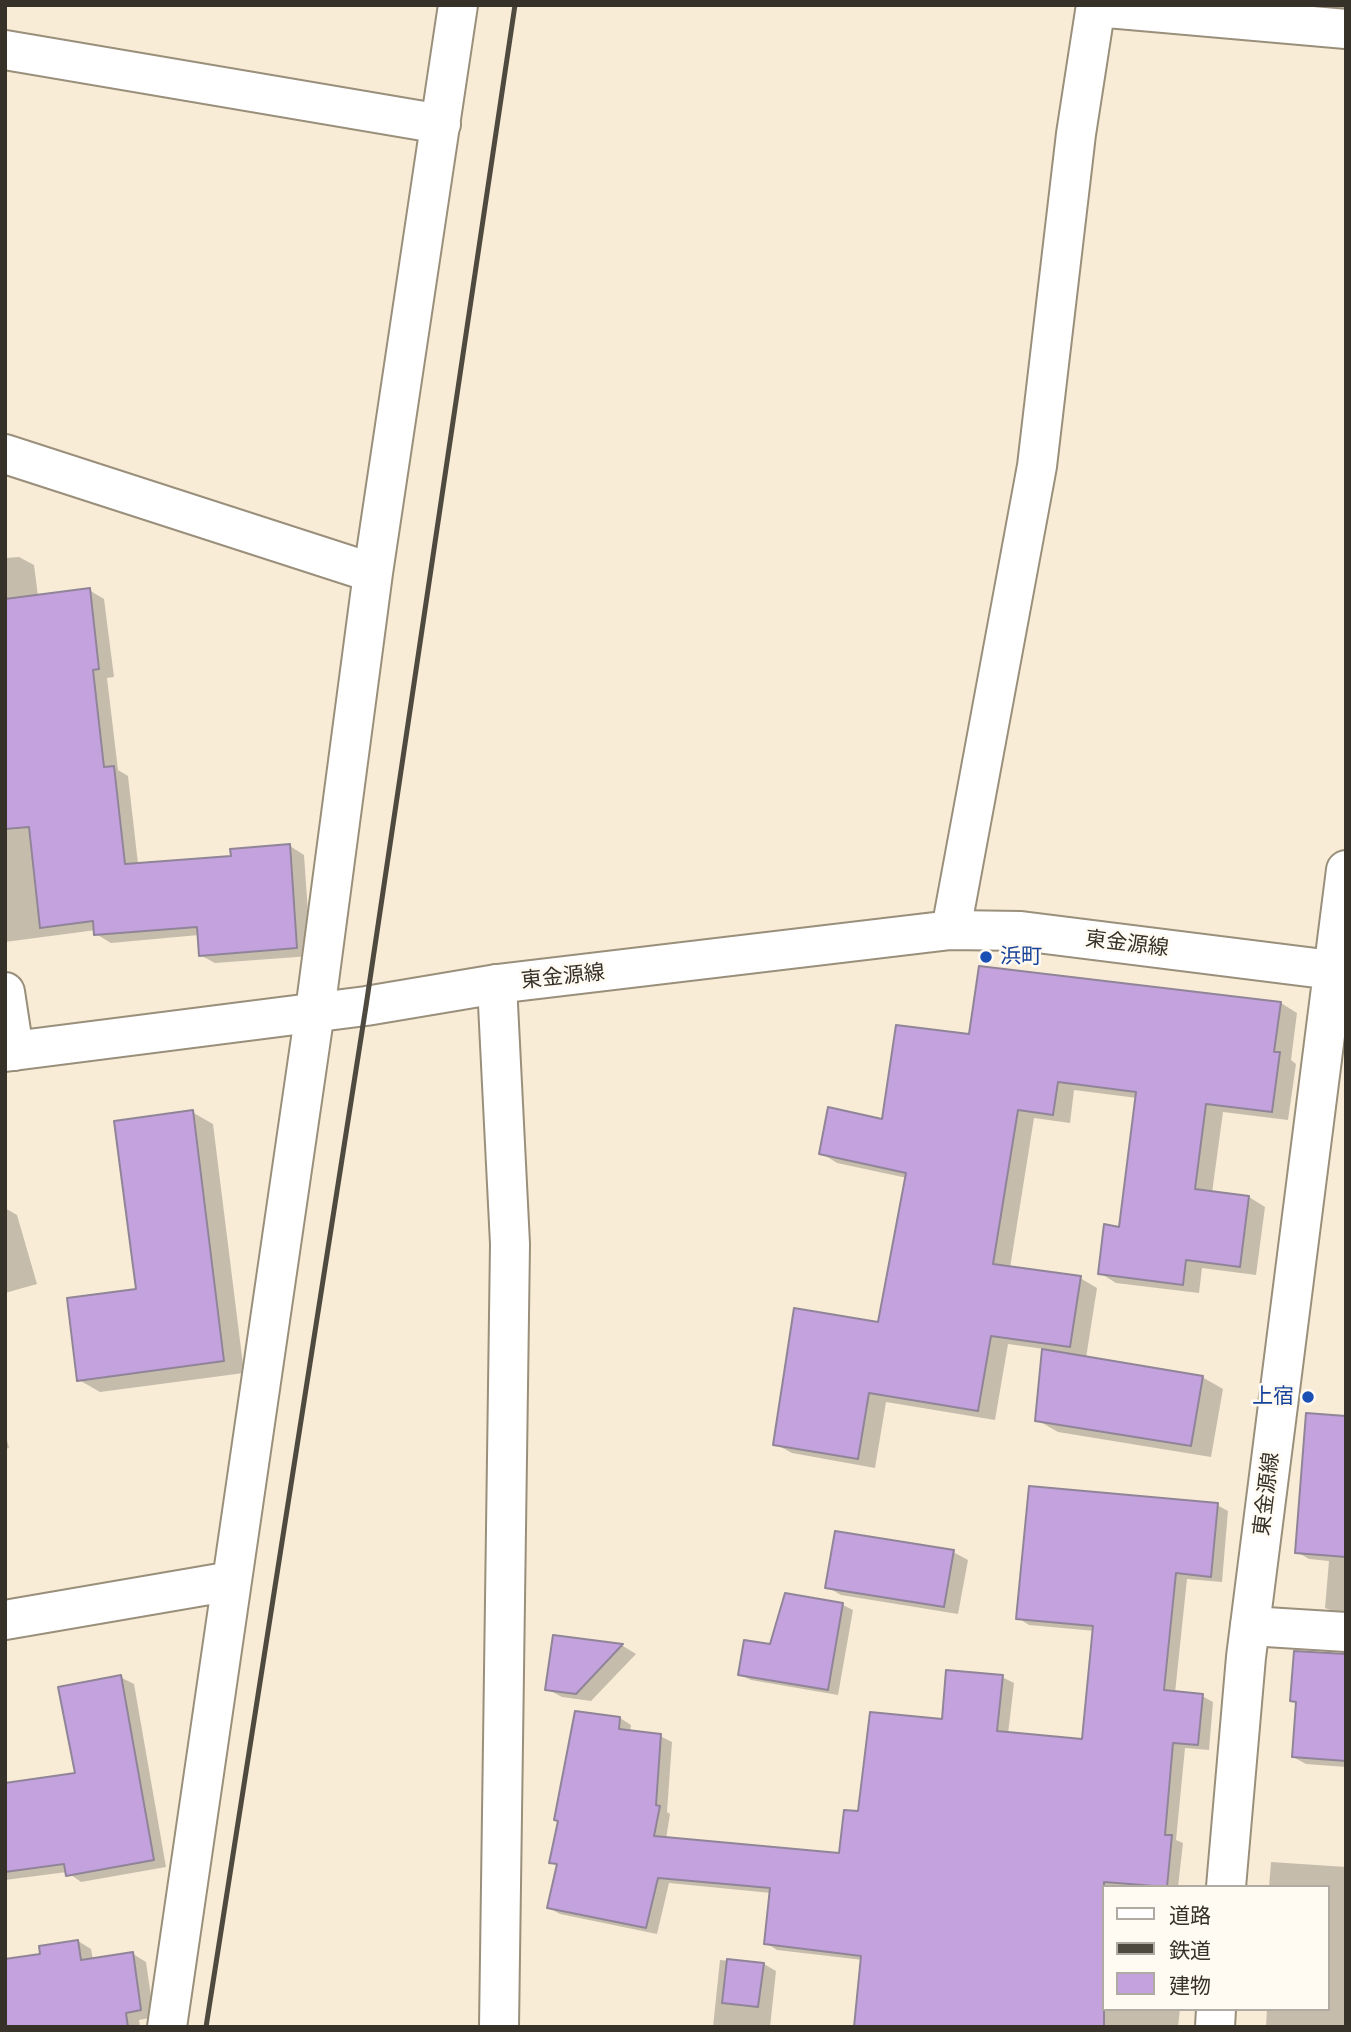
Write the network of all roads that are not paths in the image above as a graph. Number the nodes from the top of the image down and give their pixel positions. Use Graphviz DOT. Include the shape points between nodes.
graph roads {
  1 [pos="458,5"];
  2 [pos="1096,6"];
  3 [pos="1346,29"];
  4 [pos="5,50"];
  5 [pos="441,124"];
  6 [pos="5,454"];
  7 [pos="373,573"];
  8 [pos="1346,870"];
  9 [pos="951,930"];
  10 [pos="1332,970"];
  11 [pos="497,984"];
  12 [pos="5,992"];
  13 [pos="315,1011"];
  14 [pos="10,1051"];
  15 [pos="232,1581"];
  16 [pos="5,1620"];
  17 [pos="1250,1626"];
  18 [pos="1346,1632"];
  19 [pos="1226,1885"];
  20 [pos="167,2027"];
  21 [pos="499,2027"];
  1 -- 5 [label="street"];
  2 -- 3 [label="street"];
  2 -- 9 [label="street" via="1076,134 1037,466"];
  4 -- 5 [label="street"];
  5 -- 7 [label="street"];
  6 -- 7 [label="street"];
  7 -- 13 [label="street"];
  8 -- 10 [label="street"];
  9 -- 10 [label="street, 東金源線" via="1021,931"];
  9 -- 11 [label="street, 東金源線"];
  10 -- 17 [label="street, 東金源線"];
  11 -- 13 [label="street, 東金源線"];
  11 -- 21 [label="street" via="510,1244"];
  12 -- 14 [label="street"];
  13 -- 14 [label="street, 東金源線"];
  13 -- 15 [label="street"];
  15 -- 16 [label="street"];
  15 -- 20 [label="street"];
  17 -- 18 [label="street"];
  17 -- 19 [label="street, 東金源線"];
}
